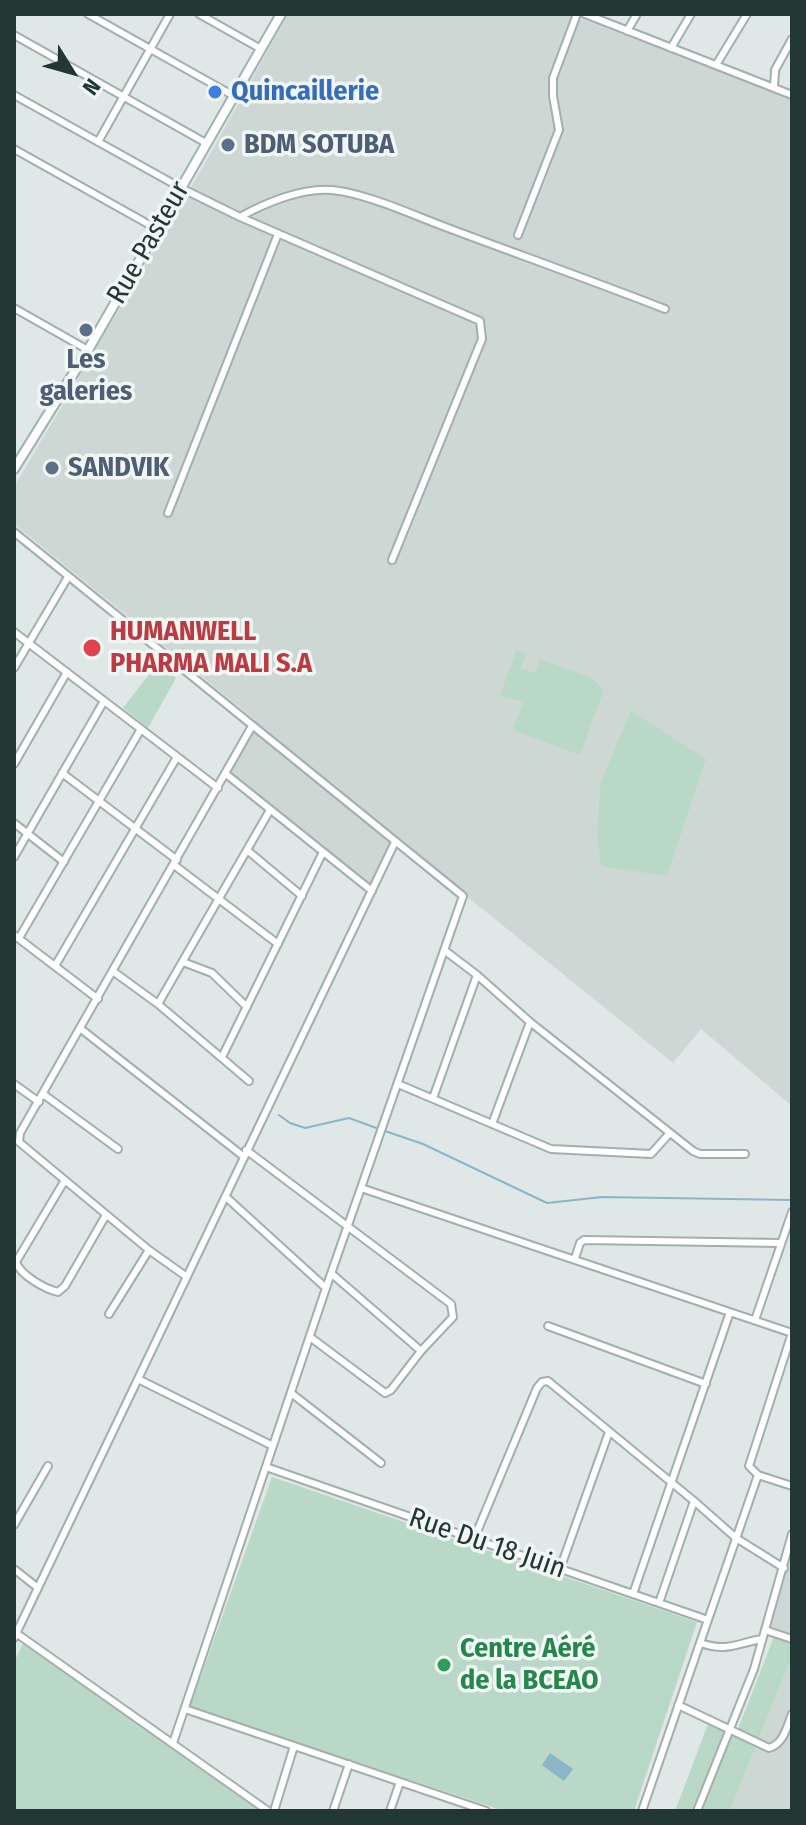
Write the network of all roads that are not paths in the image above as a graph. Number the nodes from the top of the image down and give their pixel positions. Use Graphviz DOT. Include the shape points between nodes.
graph roads {
  1 [pos="88,14"];
  2 [pos="170,14"];
  3 [pos="199,14"];
  4 [pos="281,14"];
  5 [pos="577,14"];
  6 [pos="585,14"];
  7 [pos="637,14"];
  8 [pos="691,14"];
  9 [pos="747,14"];
  10 [pos="627,31"];
  11 [pos="14,35"];
  12 [pos="792,39"];
  13 [pos="671,48"];
  14 [pos="150,49"];
  15 [pos="261,49"];
  16 [pos="716,65"];
  17 [pos="774,88"];
  18 [pos="14,95"];
  19 [pos="792,95"];
  20 [pos="234,96"];
  21 [pos="123,97"];
  22 [pos="98,142"];
  23 [pos="206,143"];
  24 [pos="14,149"];
  25 [pos="181,188"];
  26 [pos="240,217"];
  27 [pos="157,229"];
  28 [pos="278,234"];
  29 [pos="518,235"];
  30 [pos="14,308"];
  31 [pos="665,309"];
  32 [pos="88,350"];
  33 [pos="14,469"];
  34 [pos="168,513"];
  35 [pos="14,532"];
  36 [pos="392,560"];
  37 [pos="68,577"];
  38 [pos="14,632"];
  39 [pos="29,643"];
  40 [pos="14,668"];
  41 [pos="67,672"];
  42 [pos="104,701"];
  43 [pos="252,726"];
  44 [pos="141,729"];
  45 [pos="177,757"];
  46 [pos="14,764"];
  47 [pos="62,773"];
  48 [pos="226,774"];
  49 [pos="218,788"];
  50 [pos="99,802"];
  51 [pos="270,810"];
  52 [pos="14,823"];
  53 [pos="135,829"];
  54 [pos="27,834"];
  55 [pos="395,842"];
  56 [pos="247,850"];
  57 [pos="323,852"];
  58 [pos="14,857"];
  59 [pos="64,862"];
  60 [pos="176,863"];
  61 [pos="372,891"];
  62 [pos="302,896"];
  63 [pos="219,899"];
  64 [pos="16,936"];
  65 [pos="278,944"];
  66 [pos="444,950"];
  67 [pos="183,962"];
  68 [pos="55,966"];
  69 [pos="114,972"];
  70 [pos="477,975"];
  71 [pos="98,999"];
  72 [pos="158,1004"];
  73 [pos="247,1007"];
  74 [pos="530,1022"];
  75 [pos="81,1029"];
  76 [pos="222,1057"];
  77 [pos="249,1081"];
  78 [pos="14,1084"];
  79 [pos="398,1084"];
  80 [pos="43,1094"];
  81 [pos="433,1098"];
  82 [pos="39,1102"];
  83 [pos="492,1124"];
  84 [pos="669,1134"];
  85 [pos="118,1149"];
  86 [pos="245,1153"];
  87 [pos="745,1154"];
  88 [pos="65,1180"];
  89 [pos="361,1188"];
  90 [pos="226,1197"];
  91 [pos="792,1212"];
  92 [pos="106,1215"];
  93 [pos="348,1226"];
  94 [pos="781,1243"];
  95 [pos="149,1250"];
  96 [pos="575,1258"];
  97 [pos="332,1274"];
  98 [pos="187,1277"];
  99 [pos="326,1288"];
  100 [pos="730,1312"];
  101 [pos="109,1314"];
  102 [pos="755,1320"];
  103 [pos="548,1326"];
  104 [pos="310,1337"];
  105 [pos="421,1351"];
  106 [pos="138,1379"];
  107 [pos="706,1384"];
  108 [pos="291,1393"];
  109 [pos="609,1432"];
  110 [pos="273,1446"];
  111 [pos="381,1463"];
  112 [pos="48,1466"];
  113 [pos="266,1467"];
  114 [pos="758,1475"];
  115 [pos="672,1482"];
  116 [pos="792,1486"];
  117 [pos="694,1501"];
  118 [pos="14,1525"];
  119 [pos="792,1534"];
  120 [pos="736,1538"];
  121 [pos="474,1539"];
  122 [pos="784,1568"];
  123 [pos="14,1569"];
  124 [pos="560,1569"];
  125 [pos="38,1588"];
  126 [pos="633,1594"];
  127 [pos="659,1603"];
  128 [pos="708,1620"];
  129 [pos="765,1630"];
  130 [pos="15,1635"];
  131 [pos="762,1639"];
  132 [pos="792,1639"];
  133 [pos="700,1643"];
  134 [pos="678,1705"];
  135 [pos="185,1709"];
  136 [pos="792,1714"];
  137 [pos="731,1729"];
  138 [pos="173,1743"];
  139 [pos="294,1746"];
  140 [pos="349,1764"];
  141 [pos="400,1782"];
  142 [pos="468,1808"];
  143 [pos="271,1811"];
  144 [pos="333,1811"];
  145 [pos="390,1811"];
  146 [pos="486,1811"];
  147 [pos="642,1811"];
  148 [pos="697,1811"];
  1 -- 14 [label="street"];
  2 -- 14 [label="street"];
  3 -- 15 [label="street"];
  4 -- 15 [label="main road, Rue Pasteur"];
  5 -- 29 [label="street" via="553,78 559,130"];
  6 -- 10 [label="street"];
  7 -- 10 [label="street"];
  8 -- 13 [label="street"];
  9 -- 16 [label="street"];
  10 -- 13 [label="street"];
  11 -- 21 [label="street"];
  12 -- 17 [label="street" via="775,70"];
  13 -- 16 [label="street"];
  14 -- 20 [label="street"];
  14 -- 21 [label="street"];
  15 -- 20 [label="main road, Rue Pasteur"];
  16 -- 17 [label="street"];
  17 -- 19 [label="street"];
  18 -- 22 [label="street"];
  20 -- 23 [label="main road, Rue Pasteur"];
  21 -- 22 [label="street"];
  21 -- 23 [label="street"];
  22 -- 25 [label="street"];
  23 -- 25 [label="main road, Rue Pasteur"];
  24 -- 27 [label="street"];
  25 -- 26 [label="street"];
  25 -- 27 [label="main road, Rue Pasteur"];
  26 -- 28 [label="street"];
  26 -- 31 [label="street" via="310,191 344,193"];
  27 -- 32 [label="main road, Rue Pasteur"];
  28 -- 34 [label="street"];
  28 -- 36 [label="street" via="480,321 482,339"];
  30 -- 32 [label="street"];
  32 -- 33 [label="main road, Rue Pasteur"];
  35 -- 37 [label="street"];
  37 -- 39 [label="street"];
  37 -- 43 [label="street"];
  38 -- 39 [label="street"];
  39 -- 40 [label="street"];
  39 -- 41 [label="street"];
  41 -- 42 [label="street"];
  41 -- 46 [label="street"];
  42 -- 44 [label="street"];
  42 -- 47 [label="street"];
  43 -- 48 [label="street"];
  43 -- 55 [label="street"];
  44 -- 45 [label="street"];
  44 -- 50 [label="street"];
  45 -- 49 [label="street"];
  45 -- 53 [label="street"];
  47 -- 50 [label="street"];
  47 -- 54 [label="street"];
  48 -- 49 [label="street"];
  48 -- 51 [label="street"];
  49 -- 60 [label="street"];
  50 -- 53 [label="street"];
  50 -- 59 [label="street"];
  51 -- 56 [label="street"];
  51 -- 57 [label="street"];
  52 -- 54 [label="street"];
  53 -- 60 [label="street"];
  53 -- 68 [label="street"];
  54 -- 58 [label="street"];
  54 -- 59 [label="street"];
  55 -- 61 [label="street"];
  55 -- 66 [label="street" via="463,896"];
  56 -- 62 [label="street"];
  56 -- 63 [label="street"];
  57 -- 61 [label="street"];
  57 -- 62 [label="street"];
  59 -- 64 [label="street"];
  60 -- 63 [label="street"];
  60 -- 69 [label="street"];
  61 -- 86 [label="street"];
  62 -- 65 [label="street"];
  63 -- 65 [label="street"];
  63 -- 67 [label="street"];
  64 -- 68 [label="street"];
  65 -- 73 [label="street"];
  66 -- 70 [label="street"];
  66 -- 79 [label="street"];
  67 -- 72 [label="street"];
  67 -- 73 [label="street" via="212,973"];
  68 -- 71 [label="street"];
  69 -- 71 [label="street"];
  69 -- 72 [label="street"];
  70 -- 74 [label="street"];
  70 -- 81 [label="street"];
  71 -- 75 [label="street"];
  72 -- 76 [label="street"];
  73 -- 76 [label="street"];
  74 -- 83 [label="street"];
  74 -- 84 [label="street"];
  75 -- 80 [label="street"];
  75 -- 86 [label="street"];
  76 -- 77 [label="street"];
  78 -- 82 [label="street"];
  79 -- 81 [label="street"];
  79 -- 89 [label="street"];
  80 -- 82 [label="street"];
  80 -- 85 [label="street"];
  81 -- 83 [label="street"];
  82 -- 88 [label="street" via="19,1142"];
  83 -- 84 [label="street" via="551,1149 595,1153 651,1154"];
  84 -- 87 [label="street" via="700,1154"];
  86 -- 90 [label="street"];
  86 -- 93 [label="street"];
  88 -- 92 [label="street"];
  88 -- 92 [label="street" via="16,1262 20,1270 58,1292"];
  89 -- 93 [label="street"];
  89 -- 96 [label="street"];
  90 -- 98 [label="street"];
  90 -- 99 [label="street"];
  91 -- 94 [label="street"];
  92 -- 95 [label="street"];
  93 -- 97 [label="street"];
  93 -- 105 [label="street" via="451,1304 453,1317"];
  94 -- 96 [label="street" via="584,1240"];
  94 -- 102 [label="street"];
  95 -- 98 [label="street"];
  95 -- 101 [label="street"];
  96 -- 100 [label="street"];
  97 -- 99 [label="street"];
  97 -- 105 [label="street"];
  98 -- 106 [label="street"];
  99 -- 104 [label="street"];
  100 -- 102 [label="street"];
  100 -- 107 [label="street"];
  102 -- 114 [label="street" via="792,1333 749,1464"];
  103 -- 107 [label="street"];
  104 -- 105 [label="street" via="385,1393"];
  104 -- 108 [label="street"];
  106 -- 110 [label="street"];
  106 -- 125 [label="street"];
  107 -- 115 [label="street"];
  108 -- 110 [label="street"];
  108 -- 111 [label="street"];
  109 -- 115 [label="street"];
  109 -- 121 [label="street" via="548,1381 542,1382"];
  109 -- 124 [label="street"];
  110 -- 113 [label="street"];
  112 -- 118 [label="street"];
  113 -- 121 [label="street, Rue Du 18 Juin"];
  113 -- 135 [label="street"];
  114 -- 116 [label="street"];
  114 -- 120 [label="street"];
  115 -- 117 [label="street"];
  115 -- 126 [label="street"];
  117 -- 120 [label="street"];
  117 -- 127 [label="street"];
  119 -- 122 [label="street"];
  120 -- 122 [label="street"];
  120 -- 128 [label="street"];
  121 -- 124 [label="street, Rue Du 18 Juin"];
  122 -- 129 [label="street"];
  123 -- 125 [label="street"];
  124 -- 126 [label="street, Rue Du 18 Juin"];
  125 -- 130 [label="street"];
  126 -- 127 [label="street, Rue Du 18 Juin"];
  127 -- 128 [label="street, Rue Du 18 Juin"];
  128 -- 133 [label="street"];
  129 -- 131 [label="street"];
  129 -- 132 [label="street"];
  130 -- 138 [label="street"];
  131 -- 133 [label="street" via="725,1649"];
  131 -- 137 [label="street"];
  133 -- 134 [label="street"];
  134 -- 137 [label="street"];
  134 -- 147 [label="street"];
  135 -- 138 [label="street"];
  135 -- 139 [label="street"];
  136 -- 137 [label="street" via="782,1740 769,1748"];
  137 -- 148 [label="street"];
  138 -- 143 [label="street"];
  139 -- 140 [label="street"];
  139 -- 143 [label="street"];
  140 -- 141 [label="street"];
  140 -- 144 [label="street"];
  141 -- 142 [label="street"];
  141 -- 145 [label="street"];
  142 -- 146 [label="street"];
}
